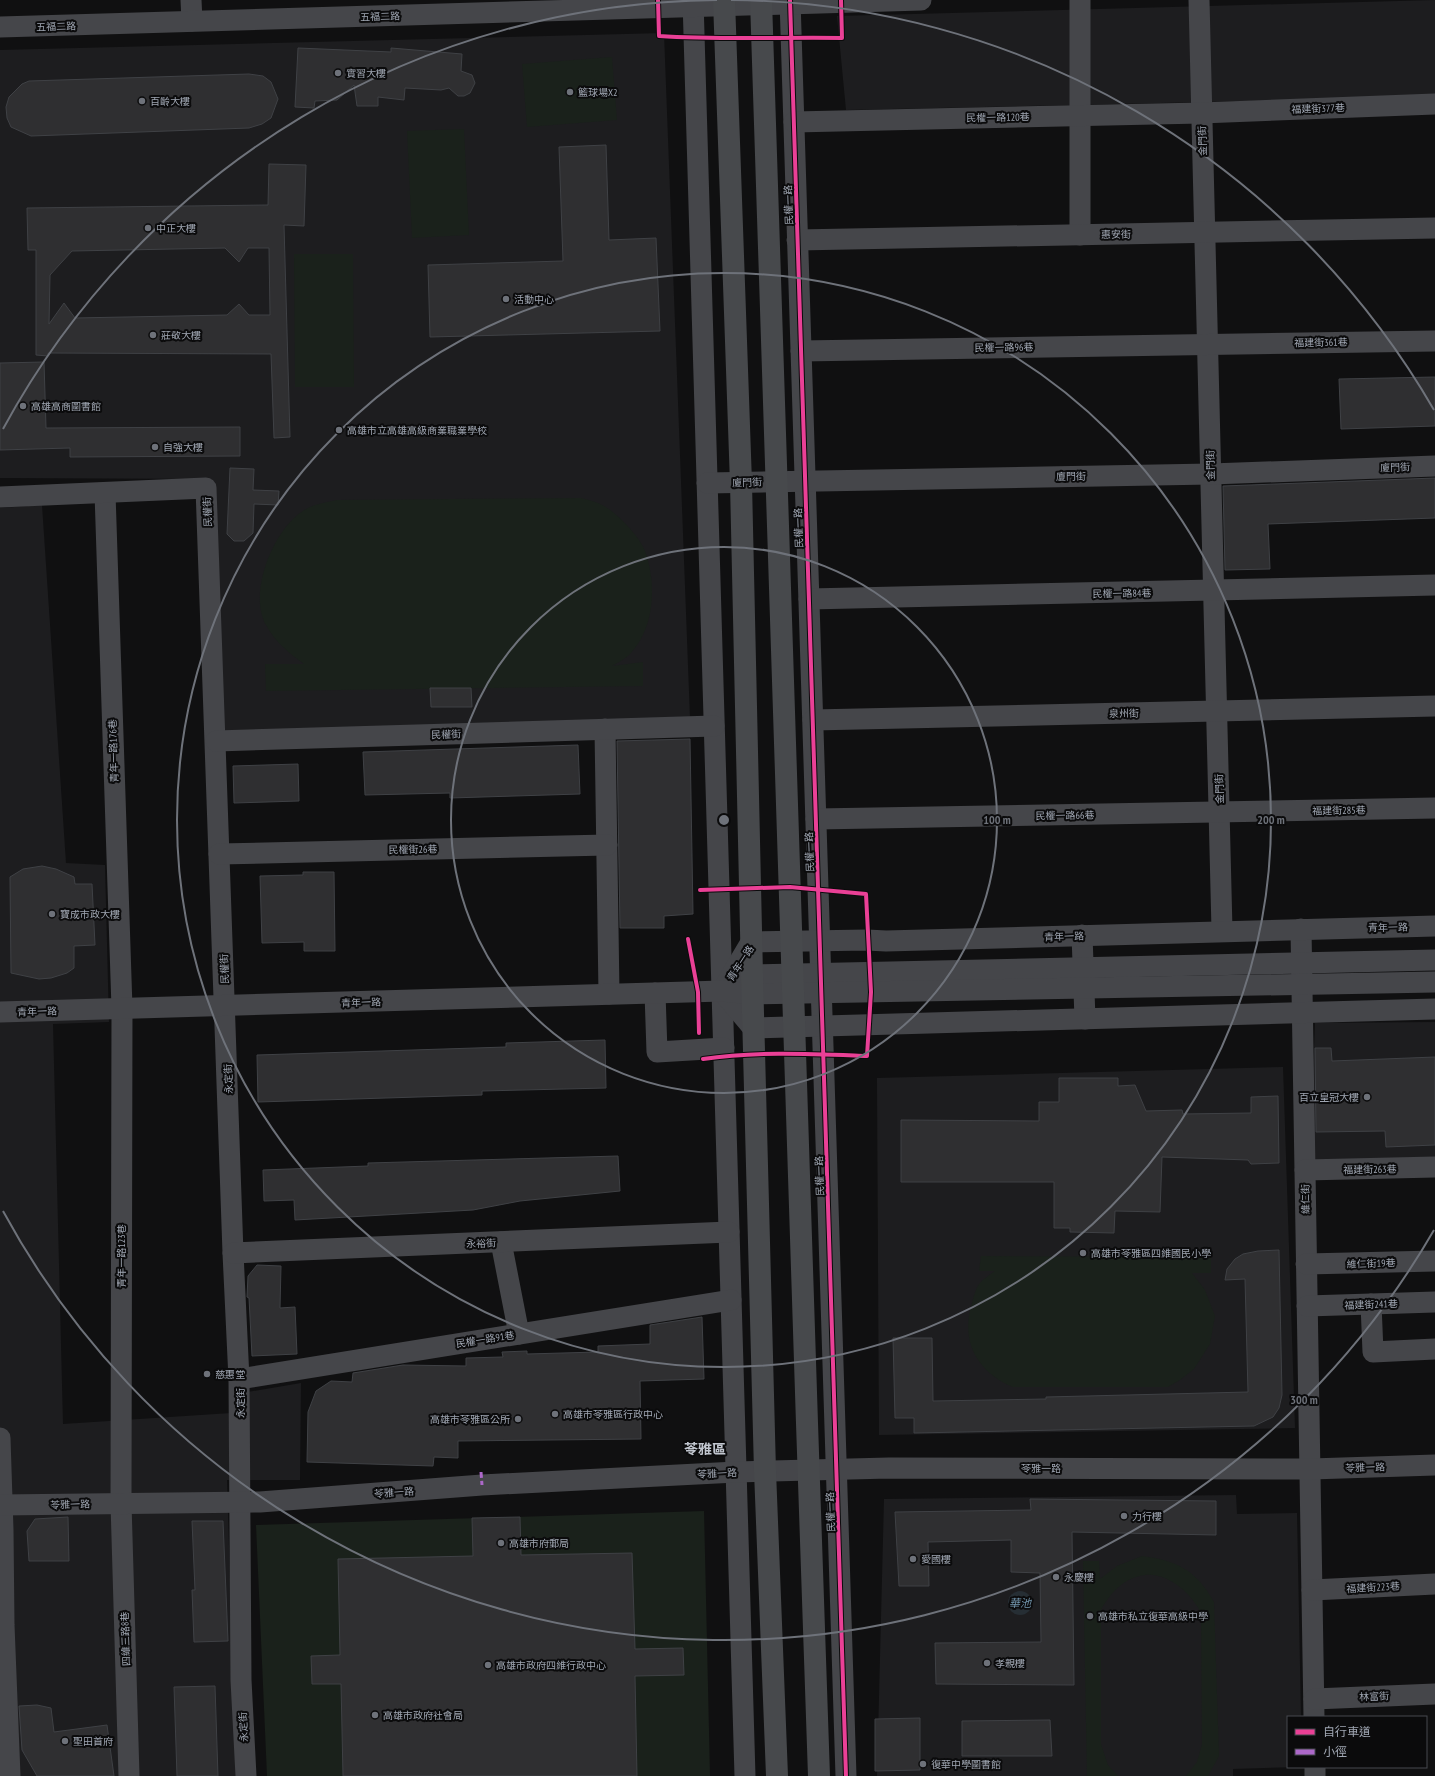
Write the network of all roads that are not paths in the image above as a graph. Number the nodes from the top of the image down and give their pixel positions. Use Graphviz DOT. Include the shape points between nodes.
graph roads {
  1 [pos="191,0"];
  2 [pos="921,0"];
  3 [pos="1080,0"];
  4 [pos="1199,0"];
  5 [pos="790,2"];
  6 [pos="725,3"];
  7 [pos="761,3"];
  8 [pos="693,4"];
  9 [pos="520,6"];
  10 [pos="192,22"];
  11 [pos="0,27"];
  12 [pos="1435,104"];
  13 [pos="1202,113"];
  14 [pos="1080,115"];
  15 [pos="794,122"];
  16 [pos="1435,228"];
  17 [pos="1205,233"];
  18 [pos="1080,235"];
  19 [pos="797,240"];
  20 [pos="1435,341"];
  21 [pos="1208,343"];
  22 [pos="801,351"];
  23 [pos="1435,466"];
  24 [pos="1211,474"];
  25 [pos="805,481"];
  26 [pos="775,482"];
  27 [pos="707,483"];
  28 [pos="741,483"];
  29 [pos="105,494"];
  30 [pos="0,497"];
  31 [pos="1435,585"];
  32 [pos="1214,591"];
  33 [pos="809,599"];
  34 [pos="1435,706"];
  35 [pos="1216,711"];
  36 [pos="812,720"];
  37 [pos="714,726"];
  38 [pos="605,729"];
  39 [pos="216,741"];
  40 [pos="1435,808"];
  41 [pos="1219,812"];
  42 [pos="816,819"];
  43 [pos="607,845"];
  44 [pos="219,854"];
  45 [pos="1435,926"];
  46 [pos="1301,928"];
  47 [pos="1222,930"];
  48 [pos="1082,935"];
  49 [pos="792,941"];
  50 [pos="820,941"];
  51 [pos="751,942"];
  52 [pos="1435,960"];
  53 [pos="1301,963"];
  54 [pos="1084,978"];
  55 [pos="1435,982"];
  56 [pos="821,983"];
  57 [pos="793,984"];
  58 [pos="1302,984"];
  59 [pos="752,985"];
  60 [pos="722,991"];
  61 [pos="655,993"];
  62 [pos="609,994"];
  63 [pos="225,1006"];
  64 [pos="122,1008"];
  65 [pos="1435,1009"];
  66 [pos="0,1012"];
  67 [pos="1302,1013"];
  68 [pos="1085,1019"];
  69 [pos="794,1026"];
  70 [pos="822,1026"];
  71 [pos="753,1028"];
  72 [pos="724,1048"];
  73 [pos="1435,1167"];
  74 [pos="1305,1170"];
  75 [pos="729,1232"];
  76 [pos="501,1242"];
  77 [pos="233,1254"];
  78 [pos="1435,1261"];
  79 [pos="1306,1264"];
  80 [pos="731,1300"];
  81 [pos="1435,1302"];
  82 [pos="1371,1304"];
  83 [pos="1307,1306"];
  84 [pos="519,1334"];
  85 [pos="1435,1349"];
  86 [pos="239,1379"];
  87 [pos="0,1438"];
  88 [pos="1435,1465"];
  89 [pos="838,1469"];
  90 [pos="1311,1469"];
  91 [pos="810,1470"];
  92 [pos="765,1471"];
  93 [pos="736,1472"];
  94 [pos="239,1502"];
  95 [pos="121,1503"];
  96 [pos="1,1505"];
  97 [pos="1435,1584"];
  98 [pos="1312,1590"];
  99 [pos="2,1625"];
  100 [pos="1435,1694"];
  101 [pos="1314,1708"];
  102 [pos="10,1776"];
  103 [pos="129,1776"];
  104 [pos="246,1776"];
  105 [pos="745,1776"];
  106 [pos="777,1776"];
  107 [pos="820,1776"];
  108 [pos="846,1776"];
  1 -- 10 [label="street"];
  2 -- 5 [label="street, 五福二路"];
  3 -- 14 [label="street"];
  4 -- 13 [label="street, 金門街"];
  5 -- 7 [label="street, 五福二路"];
  5 -- 15 [label="street, 民權一路"];
  6 -- 7 [label="street, 五福二路"];
  6 -- 8 [label="street, 五福二路"];
  6 -- 28 [label="main road"];
  7 -- 26 [label="main road, 民權一路"];
  8 -- 9 [label="street, 五福二路"];
  8 -- 27 [label="street"];
  9 -- 10 [label="street, 五福二路"];
  10 -- 11 [label="street, 五福二路"];
  12 -- 13 [label="street, 福建街377巷"];
  13 -- 14 [label="street, 民權一路120巷"];
  13 -- 17 [label="street, 金門街"];
  14 -- 15 [label="street, 民權一路120巷"];
  14 -- 18 [label="street"];
  15 -- 19 [label="street, 民權一路"];
  16 -- 17 [label="street, 惠安街"];
  17 -- 18 [label="street, 惠安街"];
  17 -- 21 [label="street, 金門街"];
  18 -- 19 [label="street, 惠安街"];
  19 -- 22 [label="street, 民權一路"];
  20 -- 21 [label="street, 福建街361巷"];
  21 -- 22 [label="street, 民權一路96巷"];
  21 -- 24 [label="street, 金門街"];
  22 -- 25 [label="street, 民權一路"];
  23 -- 24 [label="street, 廈門街"];
  24 -- 25 [label="street, 廈門街"];
  24 -- 32 [label="street, 金門街"];
  25 -- 26 [label="street, 廈門街"];
  25 -- 33 [label="street, 民權一路"];
  26 -- 28 [label="street, 廈門街"];
  26 -- 49 [label="main road, 民權一路"];
  27 -- 28 [label="street, 廈門街"];
  27 -- 37 [label="street"];
  28 -- 51 [label="main road"];
  29 -- 30 [label="street, 民權街"];
  29 -- 39 [label="street, 民權街" via="206,488"];
  29 -- 64 [label="street, 青年一路176巷"];
  31 -- 32 [label="street, 民權一路84巷"];
  32 -- 33 [label="street, 民權一路84巷"];
  32 -- 35 [label="street, 金門街"];
  33 -- 36 [label="street, 民權一路"];
  34 -- 35 [label="street, 泉州街"];
  35 -- 36 [label="street, 泉州街"];
  35 -- 41 [label="street, 金門街"];
  36 -- 42 [label="street, 民權一路"];
  37 -- 38 [label="street, 民權街"];
  37 -- 60 [label="street"];
  38 -- 39 [label="street, 民權街"];
  38 -- 43 [label="street"];
  39 -- 44 [label="street, 民權街"];
  40 -- 41 [label="street, 福建街285巷"];
  41 -- 42 [label="street, 民權一路66巷"];
  41 -- 47 [label="street, 金門街"];
  42 -- 50 [label="street, 民權一路"];
  43 -- 44 [label="street, 民權街26巷"];
  43 -- 62 [label="street"];
  44 -- 63 [label="street, 民權街"];
  45 -- 46 [label="street, 青年一路"];
  46 -- 47 [label="street, 青年一路"];
  46 -- 53 [label="street, 維仁街"];
  47 -- 48 [label="street, 青年一路"];
  48 -- 50 [label="street, 青年一路"];
  48 -- 54 [label="street"];
  49 -- 50 [label="street, 青年一路"];
  49 -- 51 [label="street, 青年一路"];
  49 -- 57 [label="main road, 民權一路"];
  50 -- 56 [label="street, 民權一路"];
  51 -- 59 [label="main road"];
  51 -- 60 [label="street, 青年一路"];
  52 -- 53 [label="street, 青年一路"];
  53 -- 54 [label="street, 青年一路"];
  53 -- 58 [label="street, 維仁街"];
  54 -- 56 [label="street, 青年一路"];
  54 -- 58 [label="street, 青年一路"];
  54 -- 68 [label="street"];
  55 -- 58 [label="street, 青年一路"];
  56 -- 57 [label="street, 青年一路"];
  56 -- 70 [label="street, 民權一路"];
  57 -- 59 [label="street, 青年一路"];
  57 -- 69 [label="main road, 民權一路"];
  58 -- 67 [label="street, 維仁街"];
  59 -- 60 [label="street, 青年一路"];
  59 -- 71 [label="main road"];
  60 -- 61 [label="street, 青年一路"];
  60 -- 71 [label="street, 青年一路"];
  60 -- 72 [label="street"];
  61 -- 62 [label="street, 青年一路"];
  61 -- 72 [label="street" via="657,1052"];
  62 -- 63 [label="street, 青年一路"];
  63 -- 64 [label="street, 青年一路"];
  63 -- 77 [label="street, 永定街"];
  64 -- 66 [label="street, 青年一路"];
  64 -- 95 [label="street, 青年一路123巷"];
  65 -- 67 [label="street"];
  67 -- 68 [label="street"];
  67 -- 74 [label="street, 維仁街"];
  68 -- 70 [label="street"];
  69 -- 70 [label="street"];
  69 -- 71 [label="street"];
  69 -- 91 [label="main road, 民權一路"];
  70 -- 89 [label="street, 民權一路"];
  71 -- 92 [label="main road"];
  72 -- 75 [label="street"];
  73 -- 74 [label="street, 福建街263巷"];
  74 -- 79 [label="street, 維仁街"];
  75 -- 76 [label="street, 永裕街"];
  75 -- 80 [label="street"];
  76 -- 77 [label="street, 永裕街"];
  76 -- 84 [label="street"];
  77 -- 86 [label="street, 永定街"];
  78 -- 79 [label="street, 維仁街19巷"];
  79 -- 83 [label="street, 維仁街"];
  80 -- 84 [label="street, 民權一路91巷"];
  80 -- 93 [label="street"];
  81 -- 82 [label="street, 福建街241巷"];
  82 -- 83 [label="street, 福建街241巷"];
  82 -- 85 [label="street" via="1373,1352"];
  83 -- 90 [label="street, 維仁街"];
  84 -- 86 [label="street, 民權一路91巷"];
  86 -- 94 [label="street, 永定街"];
  87 -- 96 [label="street"];
  88 -- 90 [label="street, 苓雅一路"];
  89 -- 90 [label="street, 苓雅一路"];
  89 -- 91 [label="street, 苓雅一路"];
  89 -- 108 [label="street, 民權一路"];
  90 -- 98 [label="street, 維仁街"];
  91 -- 92 [label="street, 苓雅一路"];
  91 -- 107 [label="main road, 民權一路"];
  92 -- 93 [label="street, 苓雅一路"];
  92 -- 106 [label="main road"];
  93 -- 94 [label="street, 苓雅一路" via="482,1485"];
  93 -- 105 [label="street"];
  94 -- 95 [label="street, 苓雅一路"];
  94 -- 104 [label="street, 永定街" via="240,1680"];
  95 -- 96 [label="street, 苓雅一路"];
  95 -- 103 [label="street, 四維三路8巷"];
  96 -- 99 [label="street"];
  97 -- 98 [label="street, 福建街223巷"];
  98 -- 101 [label="street, 維仁街"];
  99 -- 102 [label="street"];
  100 -- 101 [label="street, 林富街"];
}
